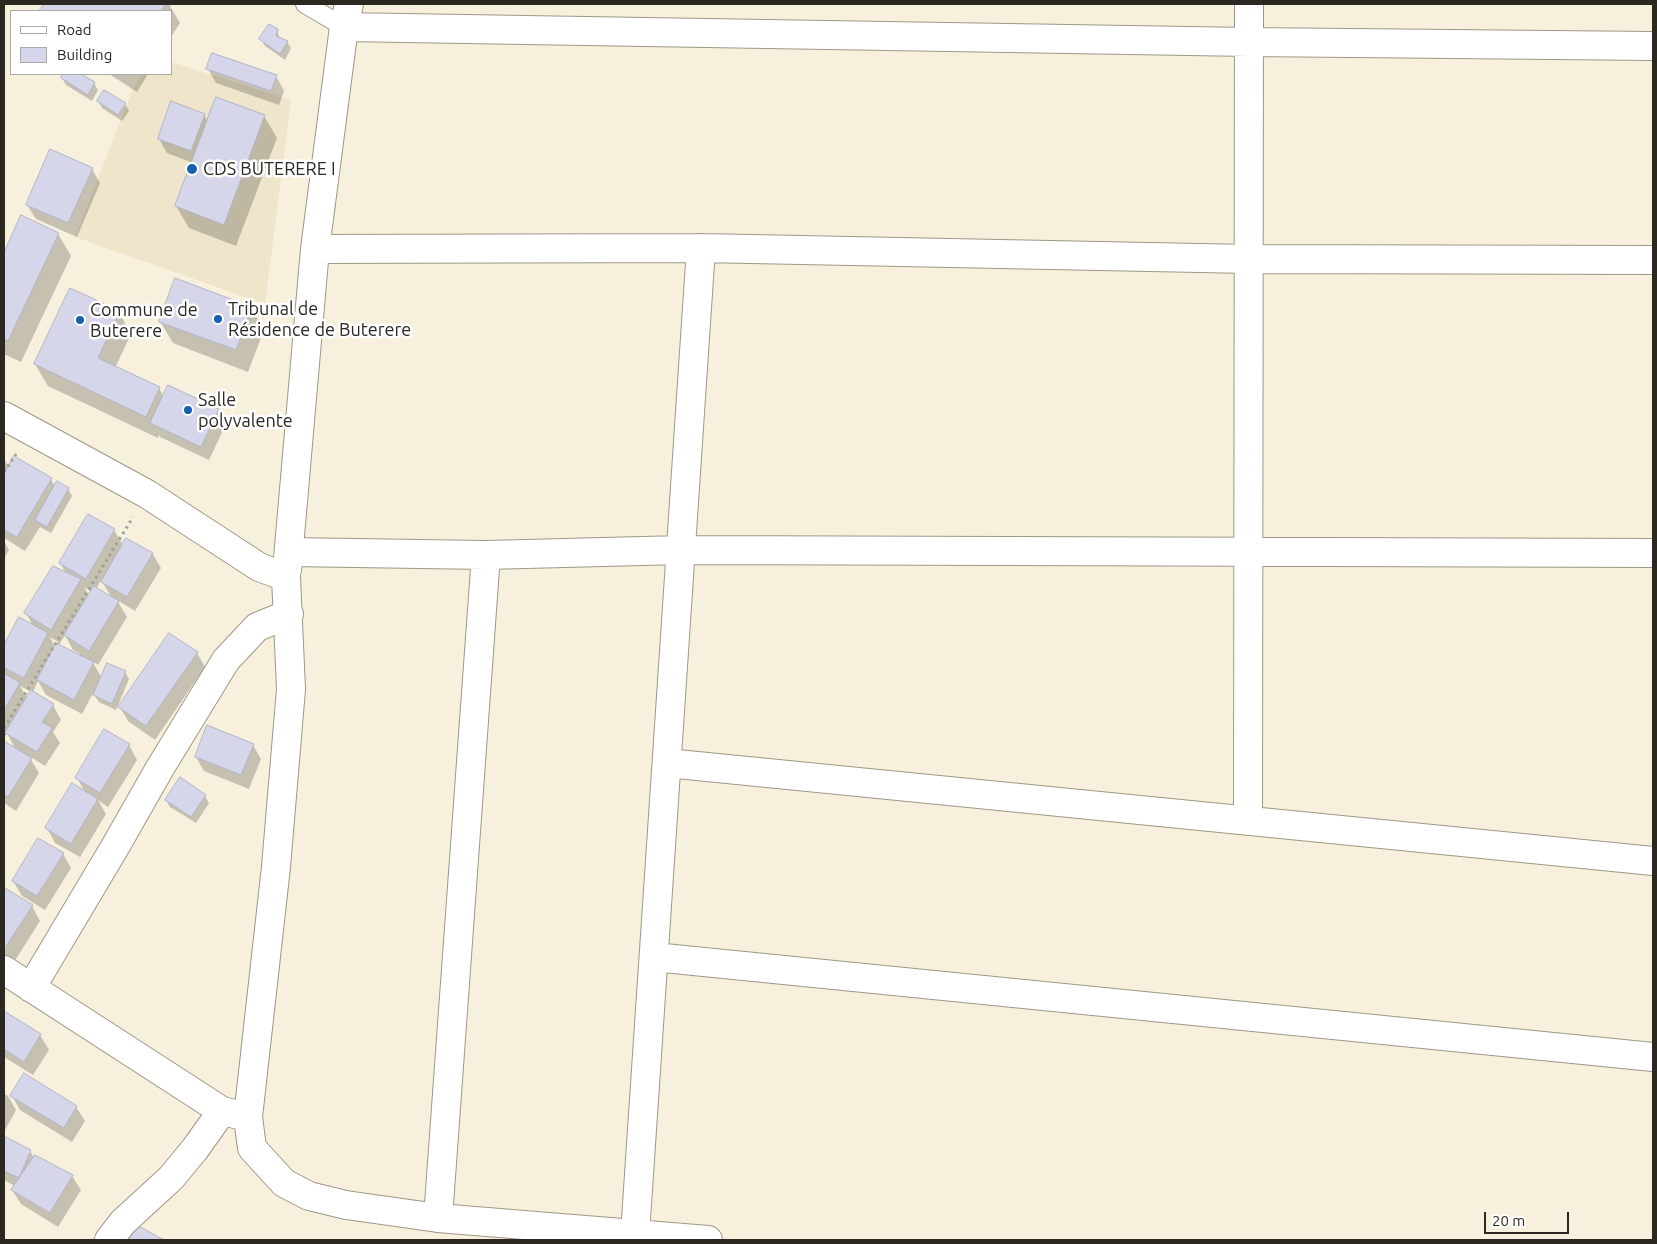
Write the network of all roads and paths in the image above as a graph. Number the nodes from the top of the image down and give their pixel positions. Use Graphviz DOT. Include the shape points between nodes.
graph roads {
  1 [pos="305,4"];
  2 [pos="1249,4"];
  3 [pos="346,16"];
  4 [pos="1249,42"];
  5 [pos="1653,46"];
  6 [pos="315,248"];
  7 [pos="701,248"];
  8 [pos="1249,259"];
  9 [pos="1653,260"];
  10 [pos="4,416"];
  11 [pos="146,494"];
  12 [pos="682,550"];
  13 [pos="1248,552"];
  14 [pos="1653,553"];
  15 [pos="486,555"];
  16 [pos="288,565"];
  17 [pos="289,614"];
  18 [pos="4,728"];
  19 [pos="667,763"];
  20 [pos="1248,820"];
  21 [pos="1653,861"];
  22 [pos="654,957"];
  23 [pos="4,970"];
  24 [pos="31,988"];
  25 [pos="1653,1057"];
  26 [pos="222,1111"];
  27 [pos="248,1118"];
  28 [pos="438,1218"];
  29 [pos="635,1234"];
  30 [pos="109,1240"];
  31 [pos="708,1240"];
  1 -- 3 [label="lane"];
  2 -- 4 [label="street"];
  3 -- 4 [label="street"];
  3 -- 6 [label="street"];
  4 -- 5 [label="street"];
  4 -- 8 [label="street"];
  6 -- 7 [label="street"];
  6 -- 16 [label="street"];
  7 -- 8 [label="street"];
  7 -- 12 [label="street"];
  8 -- 9 [label="street"];
  8 -- 13 [label="street"];
  10 -- 11 [label="street"];
  11 -- 16 [label="street" via="259,567"];
  11 -- 18 [label="path"];
  12 -- 13 [label="street"];
  12 -- 15 [label="street"];
  12 -- 19 [label="street"];
  13 -- 14 [label="street"];
  13 -- 20 [label="street"];
  15 -- 16 [label="street"];
  15 -- 28 [label="street"];
  16 -- 17 [label="street"];
  17 -- 24 [label="street" via="257,627 226,660"];
  17 -- 27 [label="street" via="290,699 276,867"];
  19 -- 20 [label="street"];
  19 -- 22 [label="street"];
  20 -- 21 [label="street"];
  22 -- 25 [label="street"];
  22 -- 29 [label="street"];
  23 -- 24 [label="street"];
  24 -- 26 [label="street"];
  26 -- 27 [label="street"];
  26 -- 30 [label="street" via="171,1178 123,1222"];
  27 -- 28 [label="street" via="252,1148 284,1183 309,1196"];
  28 -- 29 [label="street"];
  29 -- 31 [label="street"];
}
